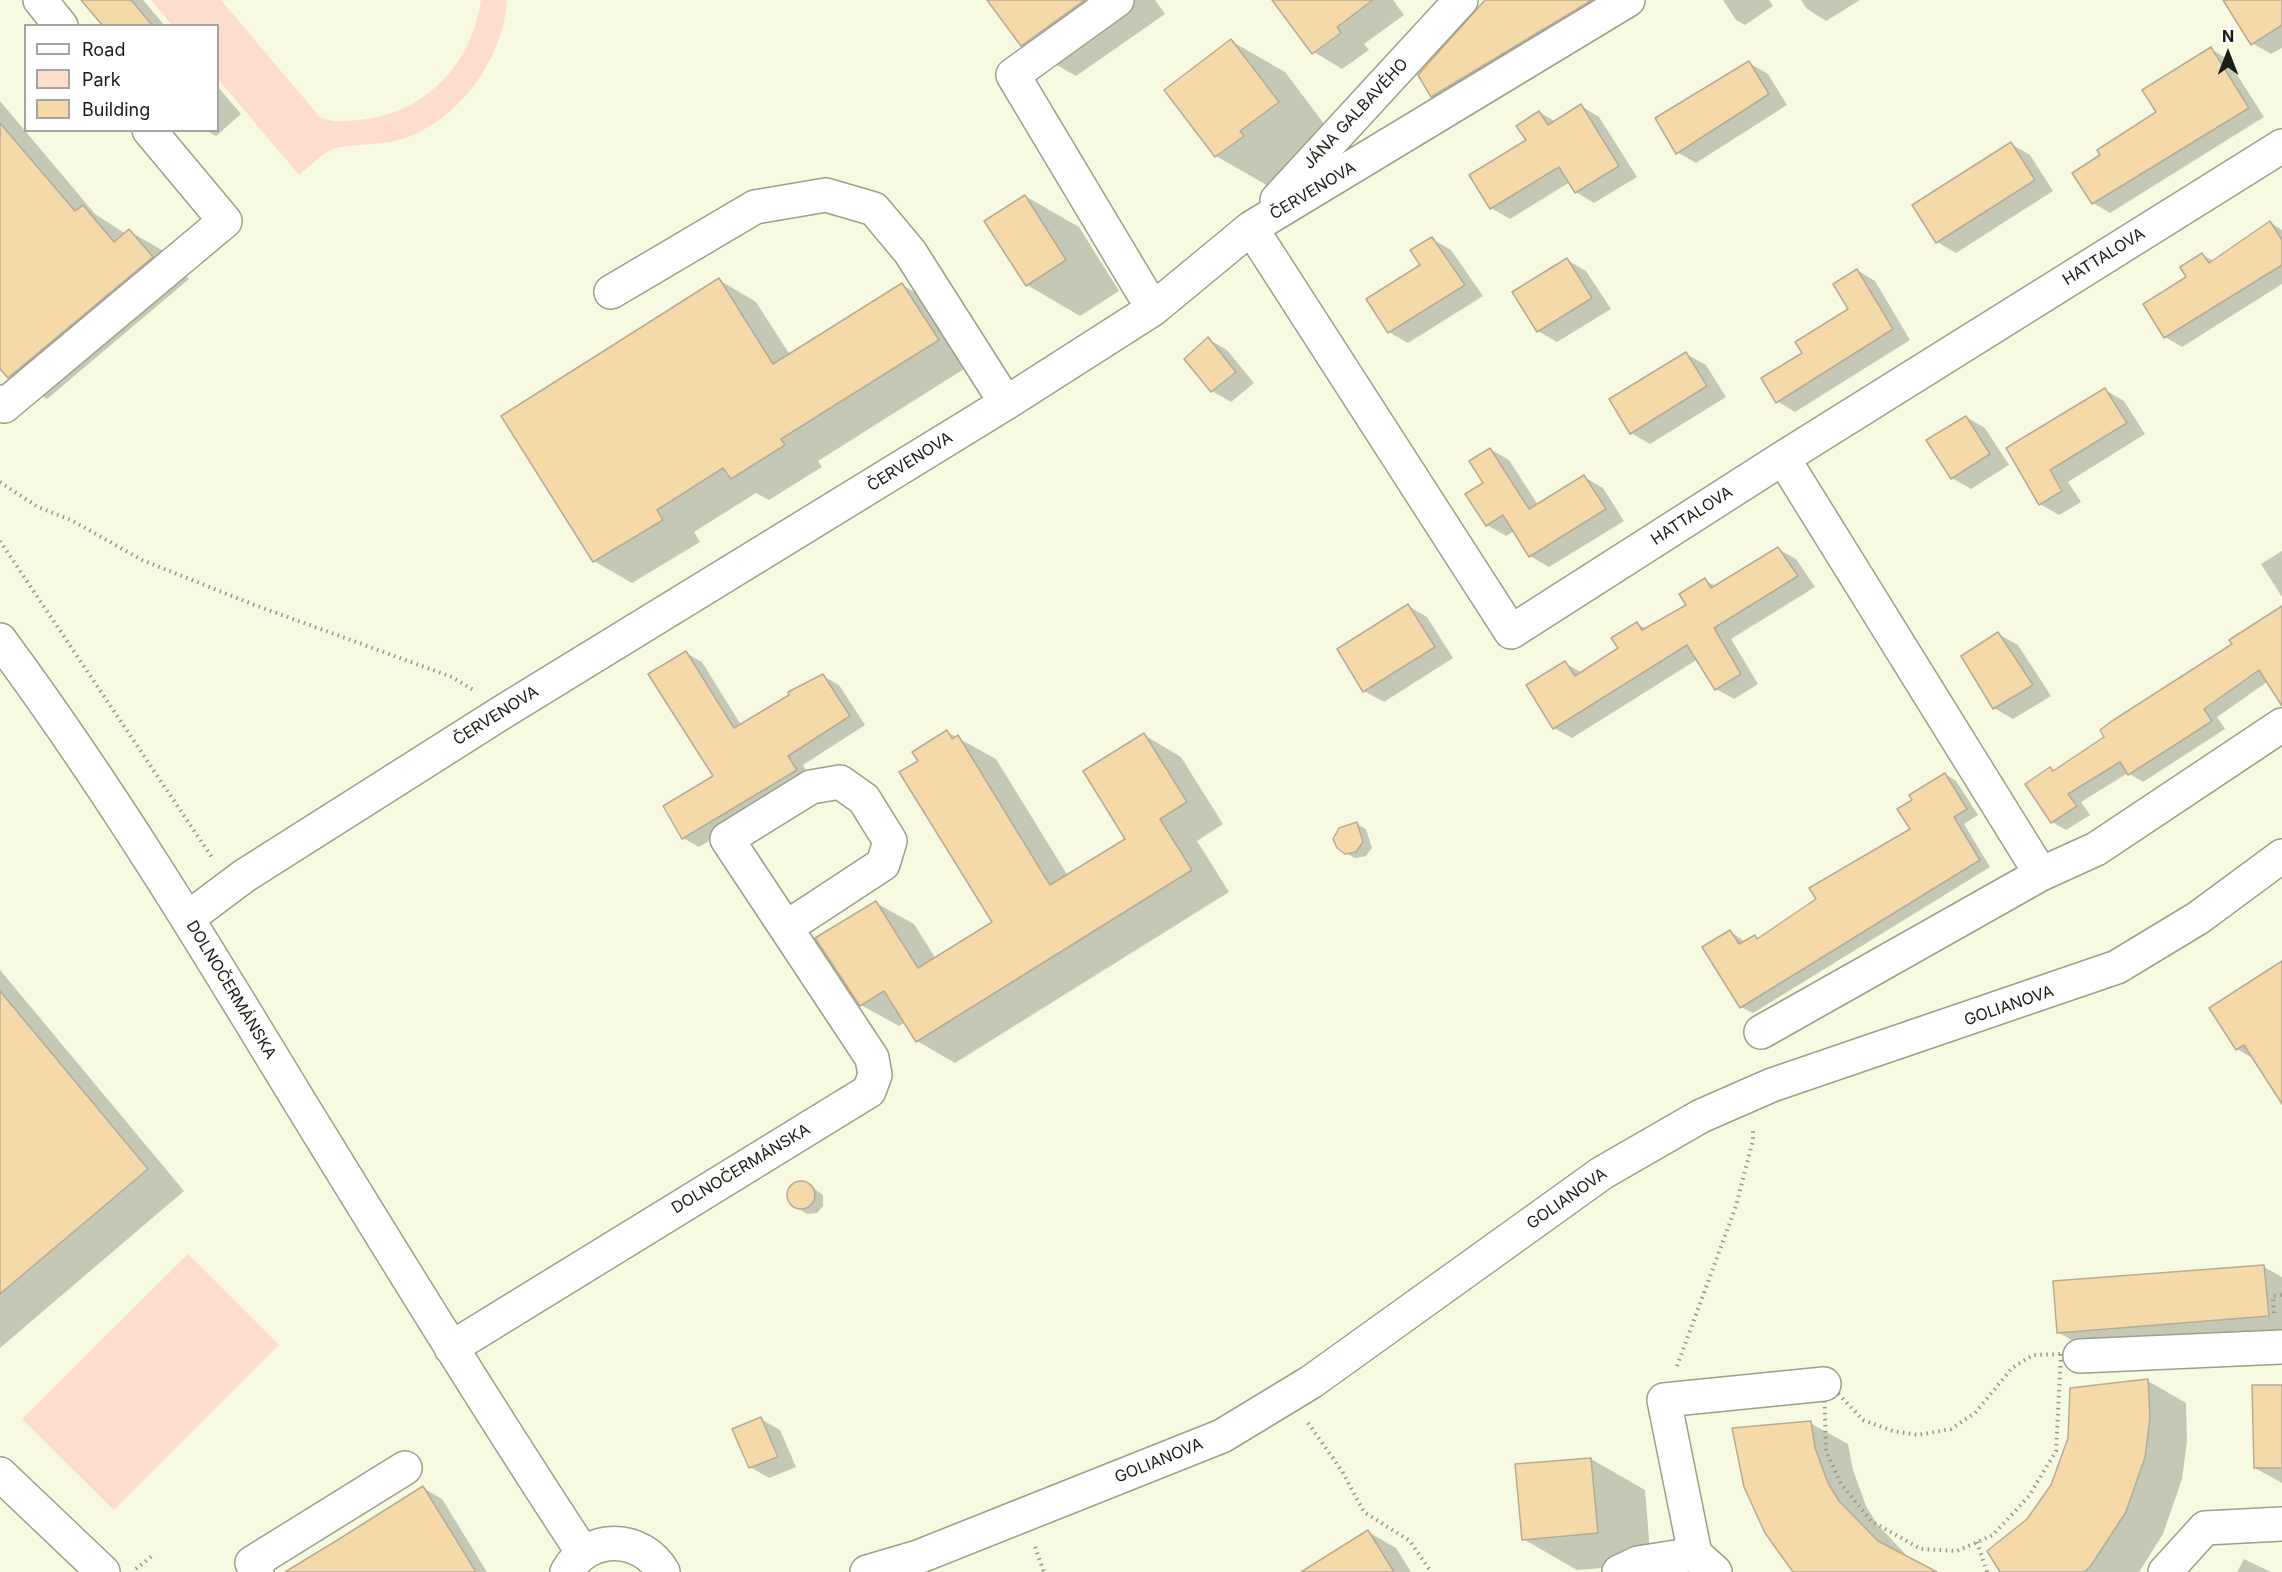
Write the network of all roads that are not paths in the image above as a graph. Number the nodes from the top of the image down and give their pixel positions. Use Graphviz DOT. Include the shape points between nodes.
graph roads {
  1 [pos="39,0"];
  2 [pos="1117,0"];
  3 [pos="1461,0"];
  4 [pos="1628,0"];
  5 [pos="59,24"];
  6 [pos="151,132"];
  7 [pos="2282,146"];
  8 [pos="1251,228"];
  9 [pos="611,292"];
  10 [pos="1153,309"];
  11 [pos="0,402"];
  12 [pos="1006,403"];
  13 [pos="1783,458"];
  14 [pos="0,640"];
  15 [pos="2282,725"];
  16 [pos="2282,856"];
  17 [pos="2041,874"];
  18 [pos="188,918"];
  19 [pos="788,927"];
  20 [pos="1761,1032"];
  21 [pos="2282,1347"];
  22 [pos="451,1348"];
  23 [pos="2080,1356"];
  24 [pos="1824,1384"];
  25 [pos="405,1468"];
  26 [pos="0,1474"];
  27 [pos="2282,1524"];
  28 [pos="575,1562"];
  29 [pos="1705,1563"];
  30 [pos="103,1572"];
  31 [pos="257,1572"];
  32 [pos="663,1572"];
  33 [pos="867,1572"];
  34 [pos="1619,1572"];
  35 [pos="2165,1572"];
  1 -- 5 [label="street"];
  2 -- 10 [label="street" via="1013,75"];
  3 -- 8 [label="street, JÁNA GALBAVÉHO"];
  4 -- 8 [label="street, ČERVENOVA"];
  6 -- 11 [label="street" via="225,221 4,406"];
  7 -- 13 [label="street, HATTALOVA"];
  8 -- 10 [label="street, ČERVENOVA"];
  8 -- 13 [label="street, HATTALOVA" via="1511,632"];
  9 -- 12 [label="street" via="755,207 826,195 874,209 910,252"];
  10 -- 12 [label="street, ČERVENOVA"];
  12 -- 18 [label="street, ČERVENOVA" via="501,713 244,876"];
  13 -- 17 [label="street"];
  14 -- 18 [label="street, DOLNOČERMÁNSKA" via="94,771"];
  15 -- 17 [label="street" via="2096,849"];
  16 -- 33 [label="street, GOLIANOVA" via="2198,918 2117,968 1772,1086 1701,1116 1602,1173 1311,1382 1222,1436 918,1557"];
  17 -- 20 [label="street"];
  18 -- 22 [label="street, DOLNOČERMÁNSKA"];
  19 -- 19 [label="street, DOLNOČERMÁNSKA" via="727,839 811,787 840,782 864,799 890,842 883,864"];
  19 -- 22 [label="street, DOLNOČERMÁNSKA" via="872,1058 874,1075 869,1090"];
  21 -- 23 [label="street"];
  22 -- 28 [label="street, DOLNOČERMÁNSKA"];
  24 -- 29 [label="street" via="1665,1400"];
  25 -- 31 [label="street" via="252,1563"];
  26 -- 30 [label="street"];
  27 -- 35 [label="street" via="2205,1528"];
  28 -- 32 [label="street, DOLNOČERMÁNSKA" via="603,1544 630,1545 646,1552"];
  29 -- 34 [label="street" via="1638,1563"];
}
